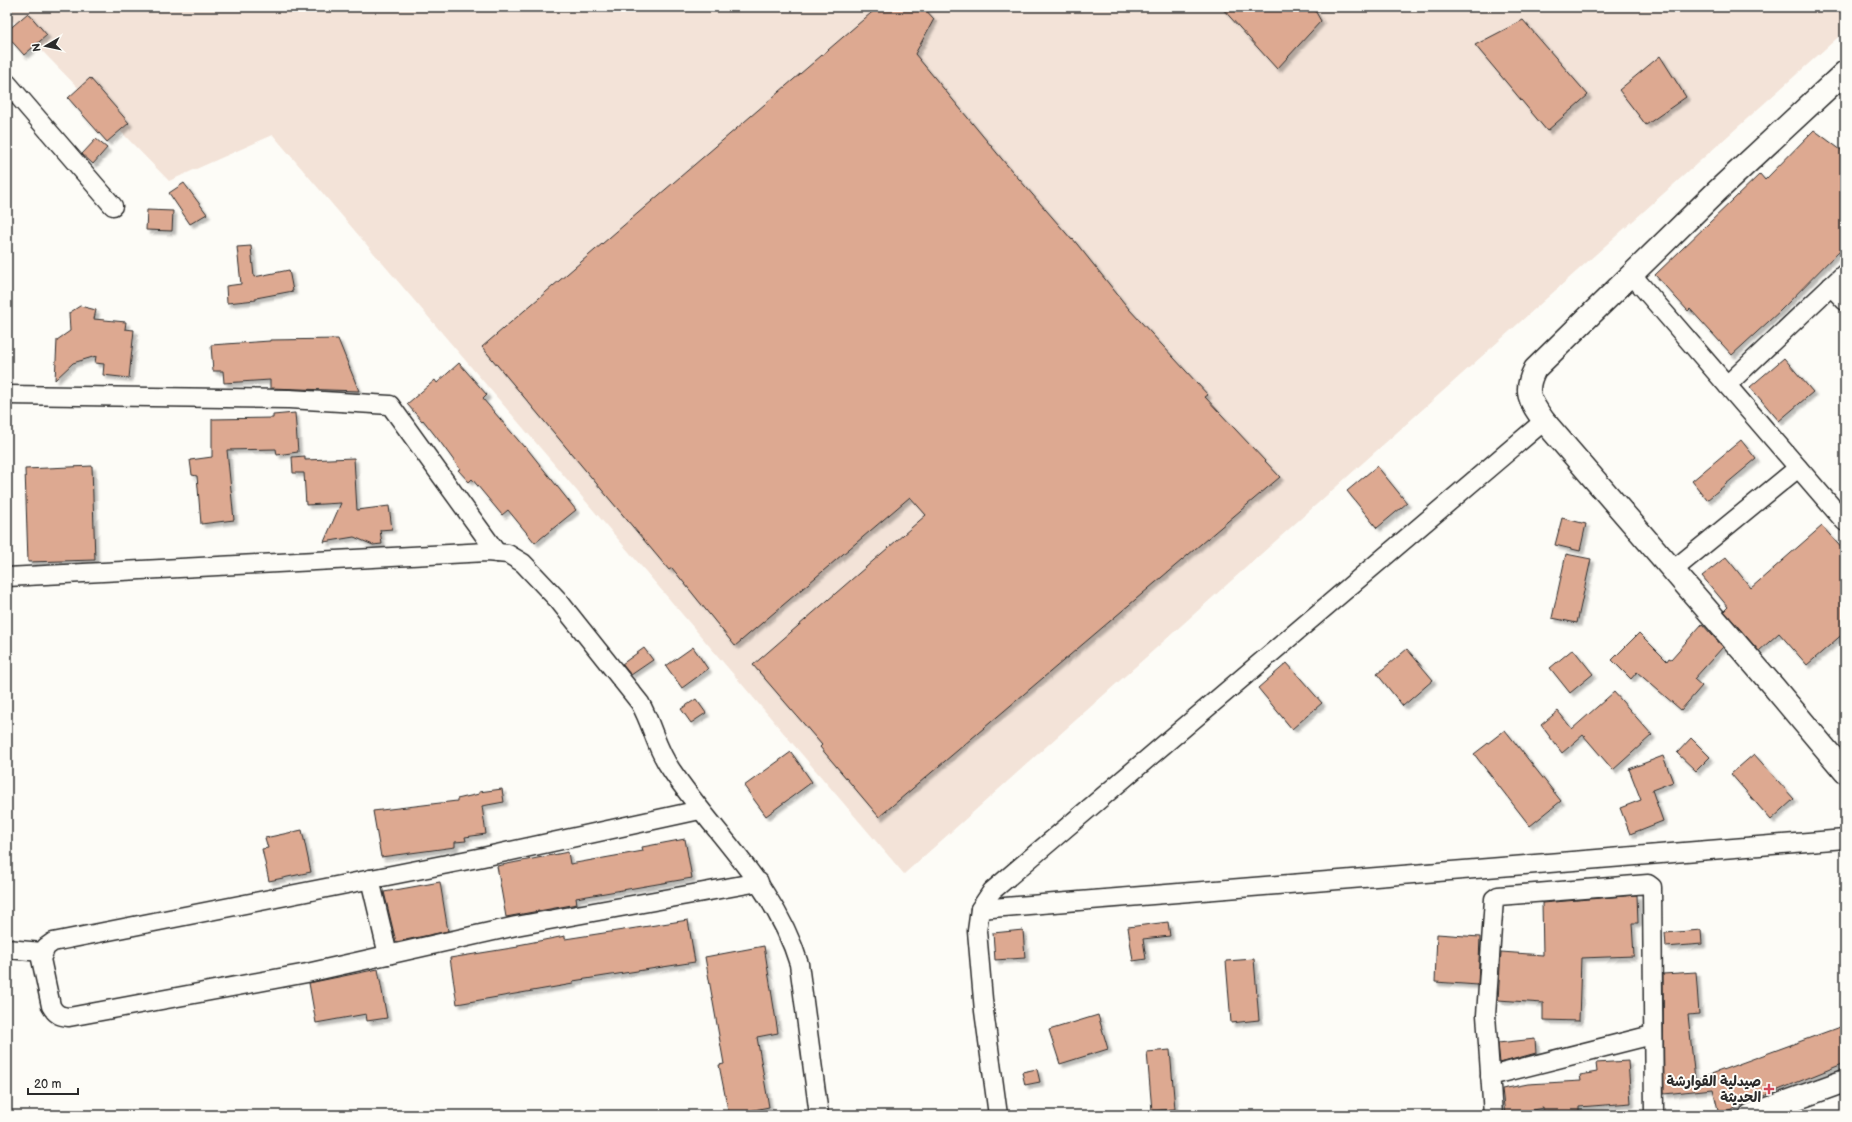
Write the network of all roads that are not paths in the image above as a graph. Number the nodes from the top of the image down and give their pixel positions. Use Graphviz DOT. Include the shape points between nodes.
graph roads {
  1 [pos="1845,72"];
  2 [pos="7,83"];
  3 [pos="113,206"];
  4 [pos="1845,273"];
  5 [pos="1632,275"];
  6 [pos="1831,286"];
  7 [pos="1845,301"];
  8 [pos="1727,385"];
  9 [pos="7,395"];
  10 [pos="1544,421"];
  11 [pos="1798,468"];
  12 [pos="1845,522"];
  13 [pos="497,553"];
  14 [pos="1672,571"];
  15 [pos="7,577"];
  16 [pos="1845,772"];
  17 [pos="700,810"];
  18 [pos="1845,839"];
  19 [pos="370,879"];
  20 [pos="759,882"];
  21 [pos="980,910"];
  22 [pos="7,949"];
  23 [pos="42,952"];
  24 [pos="388,955"];
  25 [pos="1652,1035"];
  26 [pos="1490,1076"];
  27 [pos="1845,1081"];
  28 [pos="819,1115"];
  29 [pos="998,1115"];
  30 [pos="1493,1115"];
  31 [pos="1654,1115"];
  32 [pos="1751,1115"];
  1 -- 5 [label="main road" via="1715,193"];
  2 -- 3 [label="street"];
  4 -- 6 [label="street"];
  5 -- 8 [label="street"];
  5 -- 10 [label="main road" via="1535,369 1528,390 1530,401"];
  6 -- 7 [label="street"];
  6 -- 8 [label="street"];
  8 -- 11 [label="street"];
  9 -- 13 [label="street" via="289,399 390,405"];
  10 -- 14 [label="main road"];
  10 -- 21 [label="street" via="992,891"];
  11 -- 12 [label="street"];
  11 -- 14 [label="street"];
  13 -- 15 [label="street" via="296,560"];
  13 -- 17 [label="street" via="508,554 523,563 558,600 635,697 648,718 659,750"];
  14 -- 16 [label="main road"];
  17 -- 19 [label="street"];
  17 -- 20 [label="street"];
  18 -- 21 [label="street"];
  19 -- 23 [label="street" via="67,938 53,942"];
  19 -- 24 [label="street"];
  20 -- 24 [label="street" via="516,926"];
  20 -- 28 [label="street" via="793,942 799,964"];
  21 -- 29 [label="street" via="977,931 978,957"];
  22 -- 23 [label="street"];
  23 -- 24 [label="street" via="41,959 51,1006 60,1016 69,1017 307,973"];
  25 -- 26 [label="street"];
  25 -- 26 [label="street" via="1651,885 1498,896 1493,903 1486,1015"];
  25 -- 31 [label="street"];
  26 -- 30 [label="street"];
  27 -- 32 [label="main road"];
}
